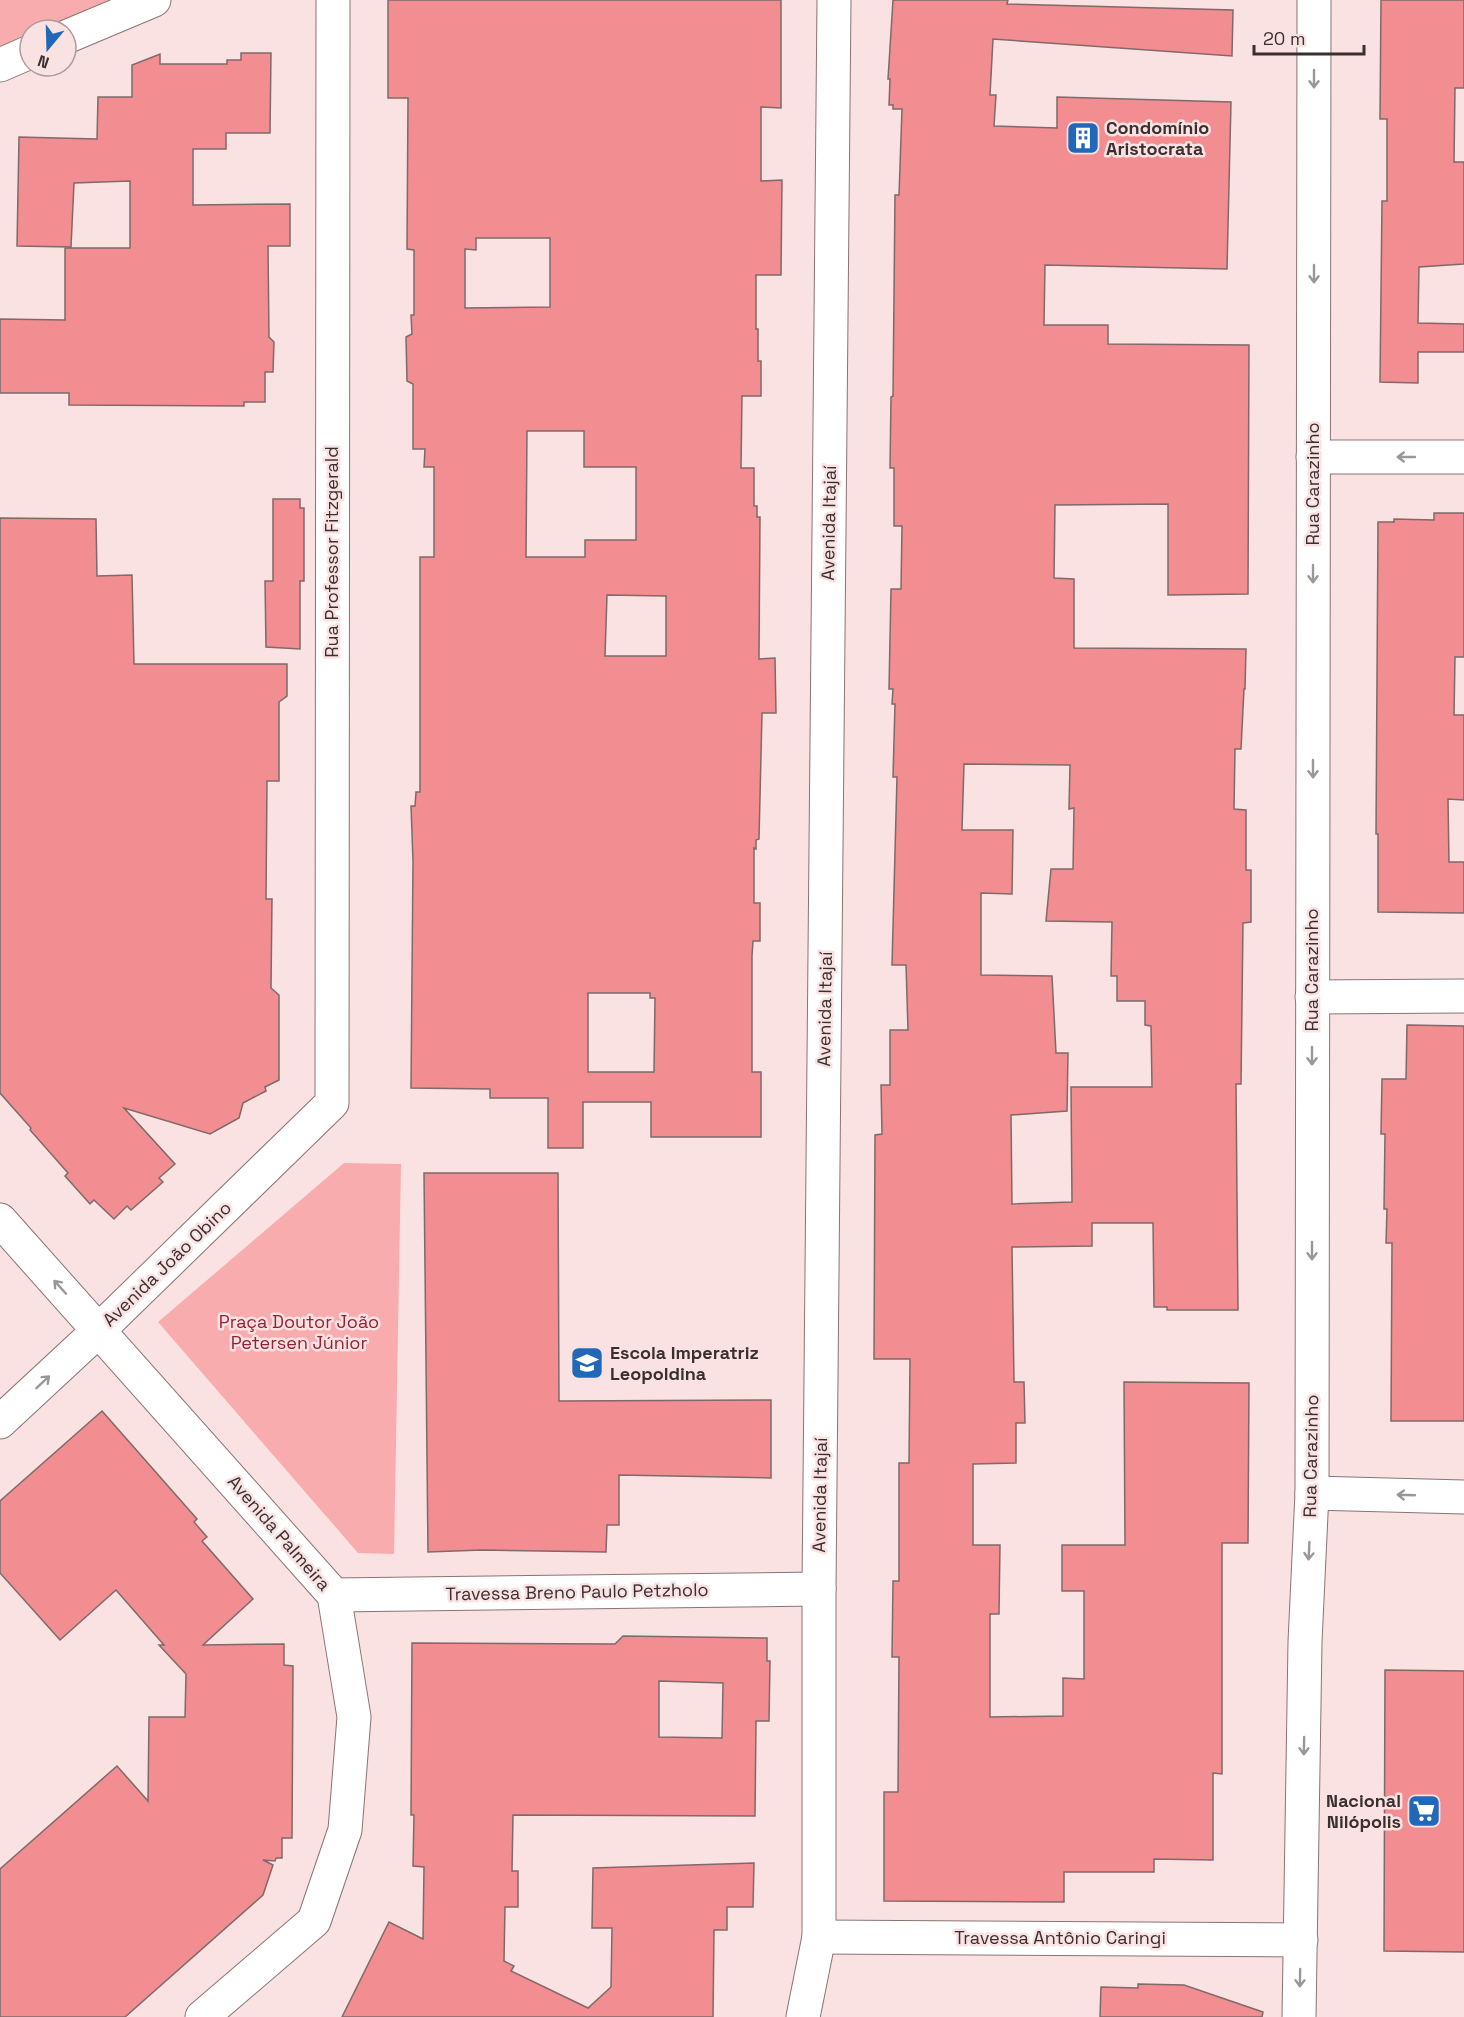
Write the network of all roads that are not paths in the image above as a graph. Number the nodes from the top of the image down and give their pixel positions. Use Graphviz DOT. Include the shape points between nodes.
graph roads {
  1 [pos="154,0"];
  2 [pos="333,0"];
  3 [pos="834,0"];
  4 [pos="1314,0"];
  5 [pos="78,32"];
  6 [pos="18,57"];
  7 [pos="0,65"];
  8 [pos="1314,457"];
  9 [pos="1464,457"];
  10 [pos="1464,996"];
  11 [pos="1312,997"];
  12 [pos="332,1103"];
  13 [pos="0,1220"];
  14 [pos="99,1330"];
  15 [pos="0,1422"];
  16 [pos="1312,1493"];
  17 [pos="1464,1497"];
  18 [pos="819,1589"];
  19 [pos="334,1595"];
  20 [pos="819,1937"];
  21 [pos="1301,1940"];
  22 [pos="202,2017"];
  23 [pos="803,2017"];
  24 [pos="1299,2017"];
  1 -- 5 [label="street"];
  2 -- 12 [label="street, Rua Professor Fitzgerald"];
  3 -- 18 [label="street, Avenida Itajaí"];
  4 -- 8 [label="street, Rua Carazinho, one-way"];
  6 -- 7 [label="street"];
  9 -- 8 [label="street, one-way"];
  8 -- 11 [label="street, Rua Carazinho, one-way"];
  10 -- 11 [label="street"];
  11 -- 16 [label="street, Rua Carazinho, one-way"];
  12 -- 14 [label="street, Avenida João Obino"];
  14 -- 13 [label="street, Avenida Palmeira, one-way"];
  15 -- 14 [label="street, Avenida João Obino, one-way"];
  14 -- 19 [label="street, Avenida Palmeira"];
  17 -- 16 [label="street, one-way"];
  16 -- 21 [label="street, Rua Carazinho, one-way" via="1305,1641"];
  18 -- 19 [label="street, Travessa Breno Paulo Petzholo"];
  18 -- 20 [label="street, Avenida Itajaí"];
  19 -- 22 [label="street, Avenida Palmeira" via="354,1717 345,1830 314,1921"];
  20 -- 21 [label="street, Travessa Antônio Caringi"];
  20 -- 23 [label="street, Avenida Itajaí"];
  21 -- 24 [label="street, Rua Carazinho, one-way"];
}
